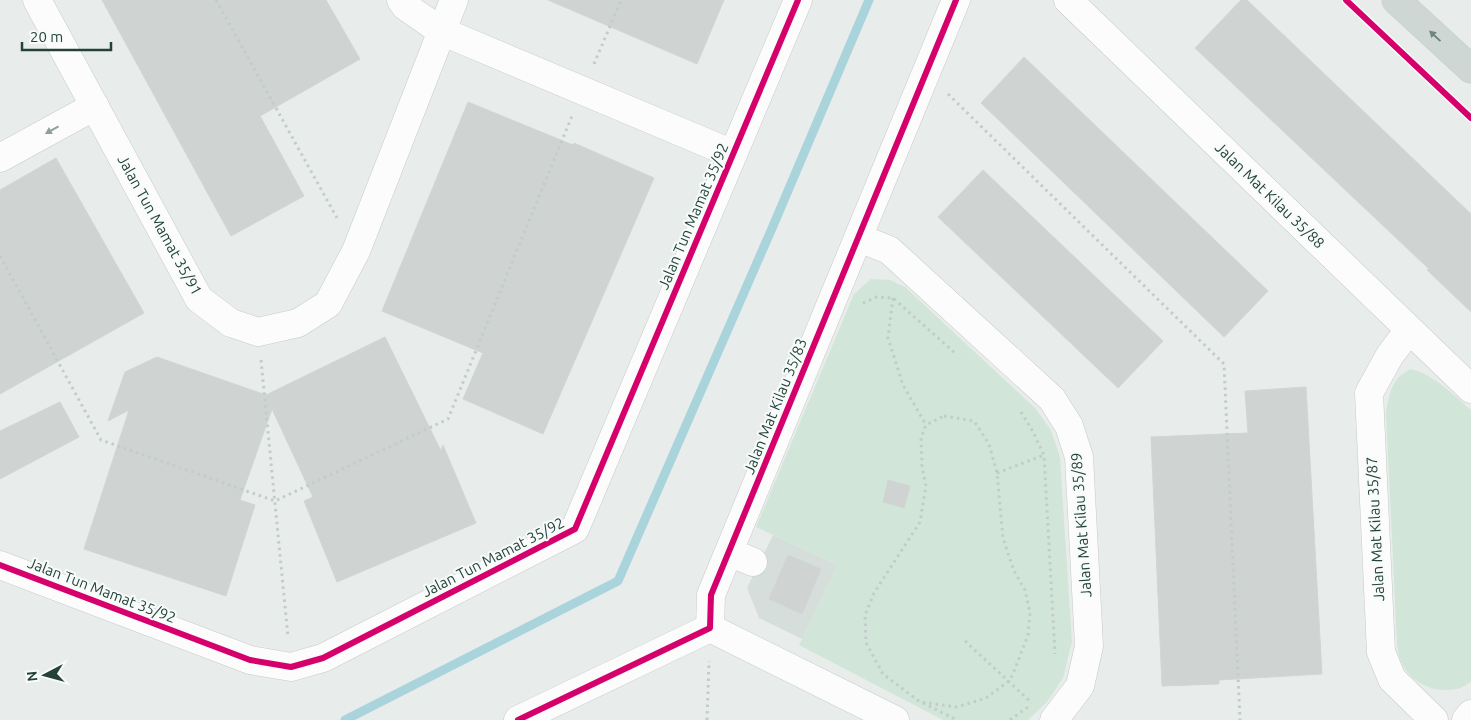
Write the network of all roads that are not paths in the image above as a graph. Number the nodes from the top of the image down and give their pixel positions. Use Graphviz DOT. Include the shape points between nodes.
graph roads {
  1 [pos="37,0"];
  2 [pos="401,0"];
  3 [pos="454,0"];
  4 [pos="798,0"];
  5 [pos="956,0"];
  6 [pos="1068,0"];
  7 [pos="1396,0"];
  8 [pos="441,30"];
  9 [pos="1471,70"];
  10 [pos="94,106"];
  11 [pos="733,154"];
  12 [pos="0,158"];
  13 [pos="859,238"];
  14 [pos="1409,330"];
  15 [pos="1471,389"];
  16 [pos="729,552"];
  17 [pos="754,562"];
  18 [pos="0,565"];
  19 [pos="710,628"];
  20 [pos="1471,714"];
  21 [pos="518,720"];
  22 [pos="895,720"];
  23 [pos="1054,720"];
  24 [pos="1434,720"];
  25 [pos="1466,720"];
  1 -- 10 [label="street, Jalan Tun Mamat 35/91"];
  2 -- 8 [label="street, Jalan Tun Mamat 35/92"];
  3 -- 8 [label="street"];
  4 -- 11 [label="street, Jalan Tun Mamat 35/92"];
  5 -- 13 [label="street, Jalan Mat Kilau 35/83"];
  6 -- 14 [label="street, Jalan Mat Kilau 35/88"];
  9 -- 7 [label="main road, one-way"];
  8 -- 10 [label="street, Jalan Tun Mamat 35/91" via="356,251 328,304 298,323 258,332 231,323 199,299"];
  8 -- 11 [label="street, Jalan Tun Mamat 35/92"];
  10 -- 12 [label="street, one-way"];
  11 -- 18 [label="street, Jalan Tun Mamat 35/92" via="575,529 323,658 291,667 250,660"];
  13 -- 16 [label="street, Jalan Mat Kilau 35/83"];
  13 -- 23 [label="street, Jalan Mat Kilau 35/89" via="889,250 1052,399 1069,426 1079,457 1089,646 1080,686"];
  14 -- 15 [label="street, Jalan Mat Kilau 35/88"];
  14 -- 24 [label="street, Jalan Mat Kilau 35/87" via="1390,355 1369,393 1381,652 1392,679"];
  16 -- 17 [label="street"];
  16 -- 19 [label="street, Jalan Mat Kilau 35/83" via="711,596"];
  19 -- 21 [label="street"];
  19 -- 22 [label="street"];
  20 -- 25 [label="street"];
}
